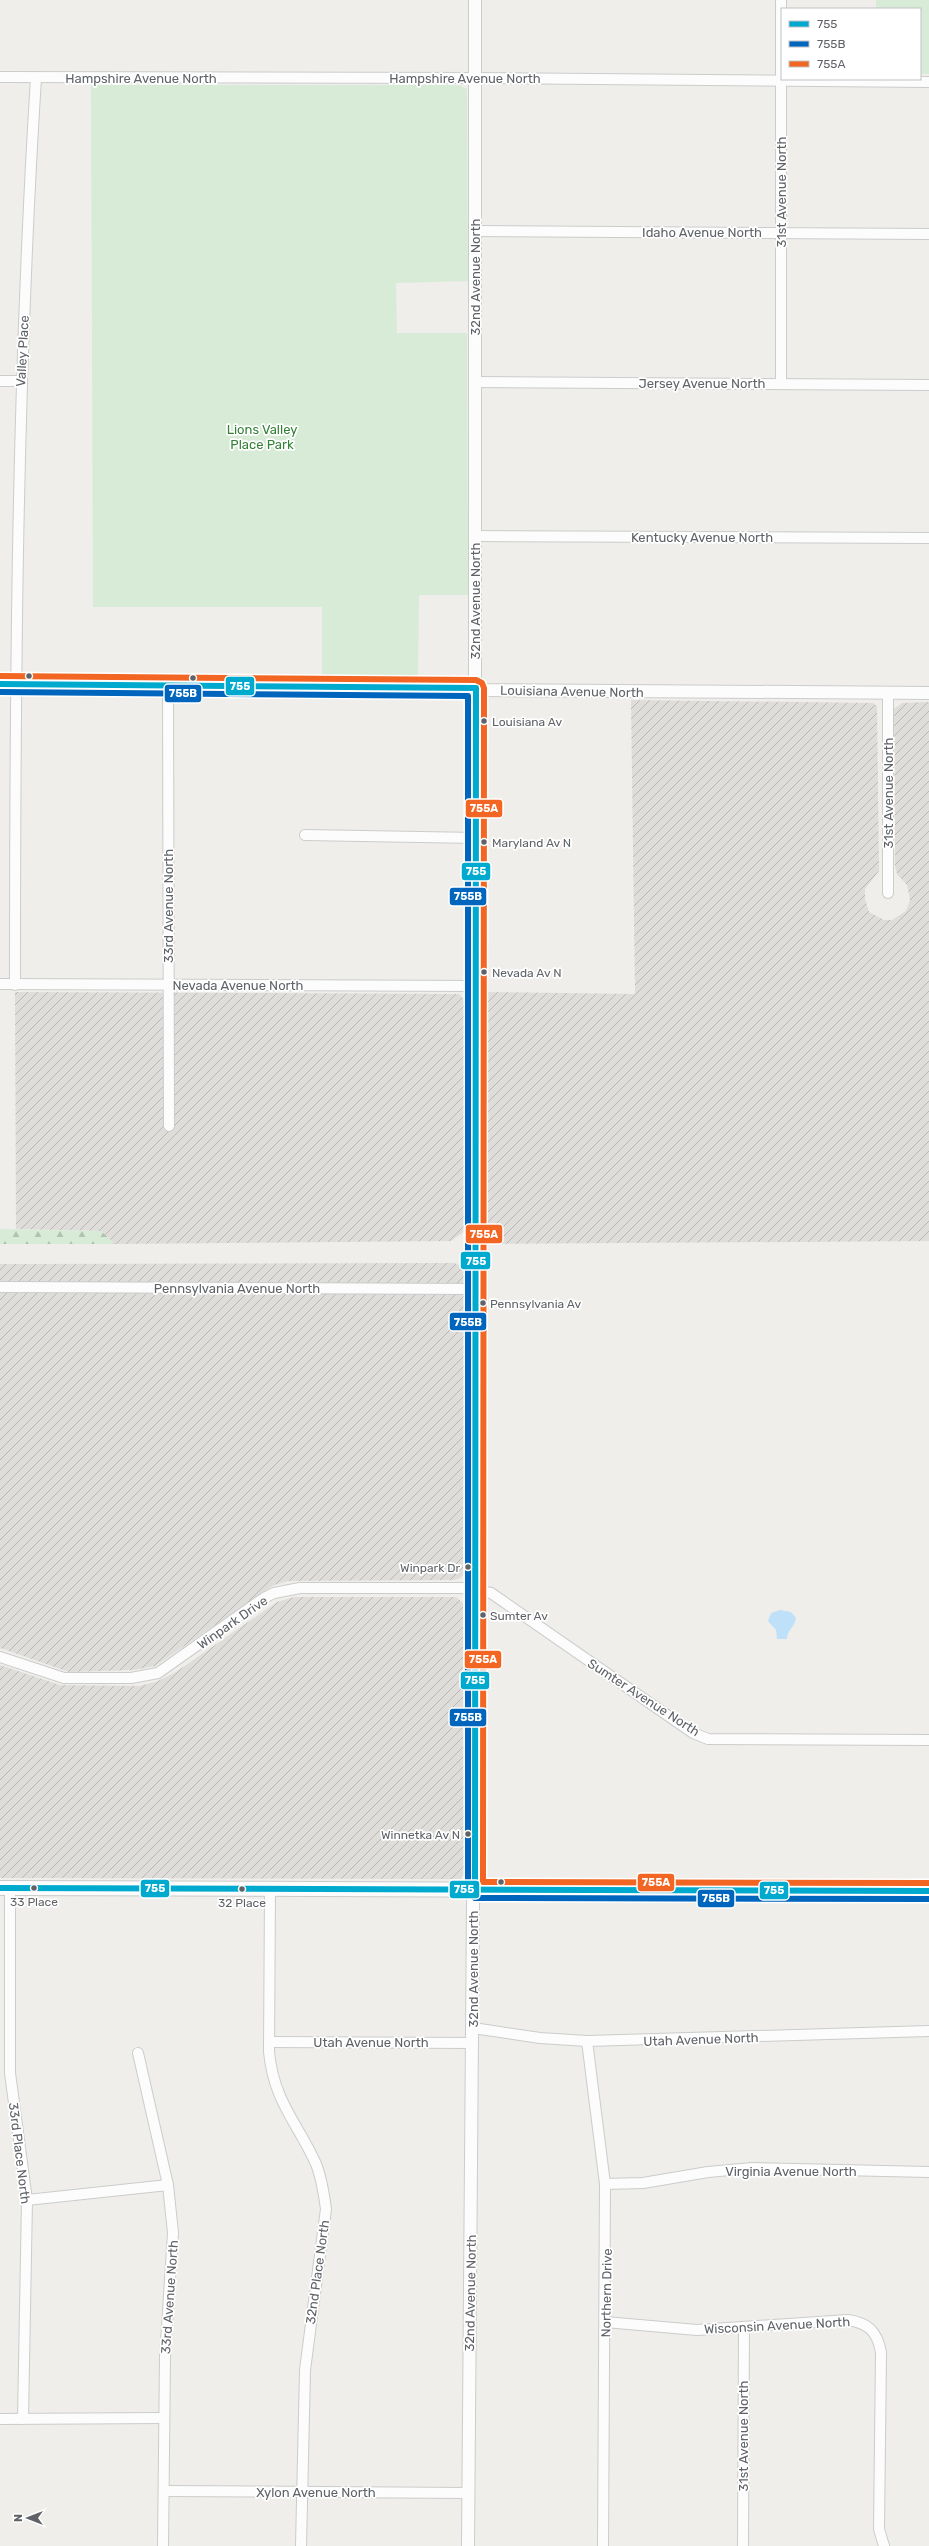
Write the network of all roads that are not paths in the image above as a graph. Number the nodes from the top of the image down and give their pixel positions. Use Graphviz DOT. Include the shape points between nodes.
graph roads {
  1 [pos="475,0"];
  2 [pos="781,0"];
  3 [pos="0,77"];
  4 [pos="36,78"];
  5 [pos="476,78"];
  6 [pos="781,80"];
  7 [pos="929,82"];
  8 [pos="475,231"];
  9 [pos="781,233"];
  10 [pos="929,234"];
  11 [pos="0,381"];
  12 [pos="21,381"];
  13 [pos="475,382"];
  14 [pos="781,384"];
  15 [pos="929,385"];
  16 [pos="475,536"];
  17 [pos="929,538"];
  18 [pos="0,684"];
  19 [pos="15,684"];
  20 [pos="168,686"];
  21 [pos="476,688"];
  22 [pos="888,693"];
  23 [pos="929,693"];
  24 [pos="306,835"];
  25 [pos="476,838"];
  26 [pos="888,893"];
  27 [pos="0,984"];
  28 [pos="169,984"];
  29 [pos="15,985"];
  30 [pos="476,986"];
  31 [pos="169,1126"];
  32 [pos="0,1287"];
  33 [pos="475,1289"];
  34 [pos="475,1590"];
  35 [pos="0,1657"];
  36 [pos="929,1740"];
  37 [pos="5,1888"];
  38 [pos="270,1890"];
  39 [pos="474,1890"];
  40 [pos="929,1891"];
  41 [pos="473,2028"];
  42 [pos="929,2031"];
  43 [pos="587,2041"];
  44 [pos="269,2042"];
  45 [pos="472,2043"];
  46 [pos="138,2052"];
  47 [pos="5,2073"];
  48 [pos="929,2172"];
  49 [pos="605,2184"];
  50 [pos="168,2185"];
  51 [pos="27,2200"];
  52 [pos="605,2322"];
  53 [pos="744,2327"];
  54 [pos="164,2418"];
  55 [pos="0,2419"];
  56 [pos="23,2419"];
  57 [pos="164,2491"];
  58 [pos="301,2492"];
  59 [pos="468,2493"];
  60 [pos="163,2546"];
  61 [pos="301,2546"];
  62 [pos="468,2546"];
  63 [pos="603,2546"];
  64 [pos="743,2546"];
  65 [pos="884,2546"];
  1 -- 5 [label="street, 32nd Avenue North"];
  2 -- 6 [label="street, 31st Avenue North"];
  3 -- 4 [label="street, Hampshire Avenue North"];
  4 -- 5 [label="street, Hampshire Avenue North"];
  4 -- 12 [label="street, Valley Place"];
  5 -- 6 [label="street, Hampshire Avenue North"];
  5 -- 8 [label="street, 32nd Avenue North"];
  6 -- 7 [label="street, Hampshire Avenue North"];
  6 -- 9 [label="street, 31st Avenue North"];
  8 -- 9 [label="street, Idaho Avenue North"];
  8 -- 13 [label="street, 32nd Avenue North"];
  9 -- 10 [label="street, Idaho Avenue North"];
  9 -- 14 [label="street, 31st Avenue North"];
  11 -- 12 [label="street"];
  12 -- 19 [label="street, Valley Place"];
  13 -- 14 [label="street, Jersey Avenue North"];
  13 -- 16 [label="street, 32nd Avenue North"];
  14 -- 15 [label="street, Jersey Avenue North"];
  16 -- 17 [label="street, Kentucky Avenue North"];
  16 -- 21 [label="street, 32nd Avenue North"];
  18 -- 19 [label="street, Louisiana Avenue North"];
  19 -- 20 [label="street, Louisiana Avenue North"];
  19 -- 29 [label="street, Valley Place"];
  20 -- 21 [label="street, Louisiana Avenue North"];
  20 -- 28 [label="street, 33rd Avenue North"];
  21 -- 22 [label="street, Louisiana Avenue North"];
  21 -- 25 [label="street, 32nd Avenue North"];
  22 -- 23 [label="street, Louisiana Avenue North"];
  22 -- 26 [label="street, 31st Avenue North"];
  24 -- 25 [label="street"];
  25 -- 30 [label="street, 32nd Avenue North"];
  27 -- 29 [label="street, Nevada Avenue North"];
  28 -- 29 [label="street, Nevada Avenue North"];
  28 -- 30 [label="street, Nevada Avenue North"];
  28 -- 31 [label="street, 33rd Avenue North"];
  30 -- 33 [label="street, 32nd Avenue North"];
  32 -- 33 [label="street, Pennsylvania Avenue North"];
  33 -- 34 [label="street, 32nd Avenue North"];
  34 -- 35 [label="street, Winpark Drive" via="300,1588 274,1592 164,1668 144,1677 64,1678"];
  34 -- 36 [label="street, Sumter Avenue North" via="490,1593 693,1733 708,1738"];
  34 -- 39 [label="street, 32nd Avenue North"];
  37 -- 38 [label="main road"];
  37 -- 47 [label="street, 33rd Place North"];
  38 -- 39 [label="main road"];
  38 -- 44 [label="street, 32nd Place North"];
  39 -- 40 [label="main road"];
  39 -- 41 [label="street, 32nd Avenue North"];
  41 -- 43 [label="street, Utah Avenue North" via="540,2038"];
  41 -- 45 [label="street, 32nd Avenue North"];
  42 -- 43 [label="street, Utah Avenue North"];
  43 -- 49 [label="street, Northern Drive"];
  44 -- 45 [label="street, Utah Avenue North"];
  44 -- 58 [label="street, 32nd Place North" via="270,2069 276,2091 316,2165 323,2186 326,2209 305,2370"];
  45 -- 59 [label="street, 32nd Avenue North"];
  46 -- 50 [label="street, 33rd Avenue North"];
  47 -- 51 [label="street, 33rd Place North"];
  48 -- 49 [label="street, Virginia Avenue North" via="752,2168 708,2172 643,2183"];
  49 -- 52 [label="street, Northern Drive"];
  50 -- 51 [label="street"];
  50 -- 54 [label="street, 33rd Avenue North" via="173,2233"];
  51 -- 56 [label="street, 33rd Place North"];
  52 -- 53 [label="street, Wisconsin Avenue North" via="697,2330"];
  52 -- 63 [label="street, Northern Drive"];
  53 -- 64 [label="street, 31st Avenue North"];
  53 -- 65 [label="street, Wisconsin Avenue North" via="848,2320 867,2325 874,2332 880,2352 879,2529"];
  54 -- 56 [label="street"];
  54 -- 57 [label="street, 33rd Avenue North"];
  55 -- 56 [label="street"];
  57 -- 58 [label="street, Xylon Avenue North"];
  57 -- 60 [label="street, 33rd Avenue North"];
  58 -- 59 [label="street, Xylon Avenue North"];
  58 -- 61 [label="street, 32nd Place North"];
  59 -- 62 [label="street, 32nd Avenue North"];
}
